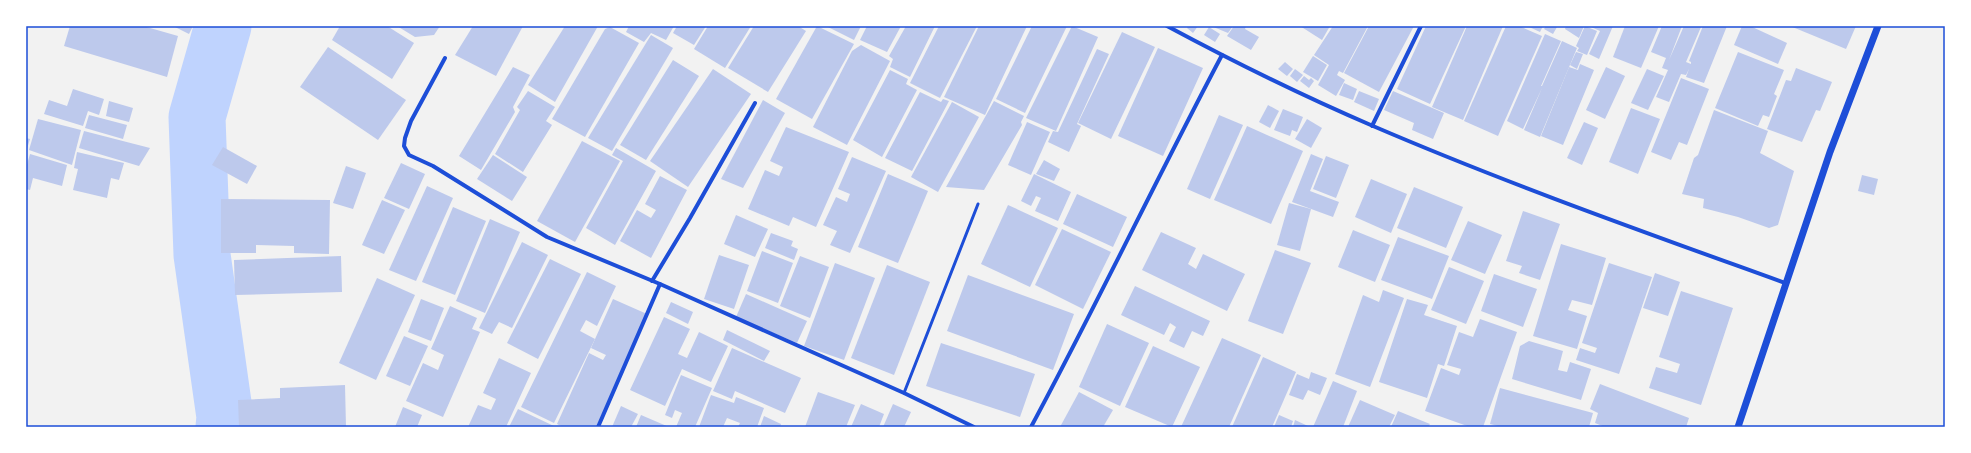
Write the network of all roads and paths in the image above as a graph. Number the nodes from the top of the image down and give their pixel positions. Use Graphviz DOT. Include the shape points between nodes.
graph roads {
  1 [pos="1167,26"];
  2 [pos="1421,26"];
  3 [pos="1878,26"];
  4 [pos="1222,55"];
  5 [pos="445,58"];
  6 [pos="755,103"];
  7 [pos="1372,126"];
  8 [pos="978,204"];
  9 [pos="652,281"];
  10 [pos="1785,283"];
  11 [pos="660,284"];
  12 [pos="904,393"];
  13 [pos="598,427"];
  14 [pos="974,427"];
  15 [pos="1031,427"];
  16 [pos="1738,427"];
  1 -- 4 [label="street"];
  2 -- 7 [label="street"];
  3 -- 10 [label="street" via="1830,152"];
  4 -- 7 [label="street"];
  4 -- 15 [label="street"];
  5 -- 9 [label="street" via="411,121 404,146 409,155 433,166 547,237"];
  6 -- 9 [label="street"];
  7 -- 10 [label="street" via="1584,211"];
  8 -- 12 [label="lane"];
  9 -- 11 [label="street"];
  10 -- 16 [label="street"];
  11 -- 12 [label="street"];
  11 -- 13 [label="street"];
  12 -- 14 [label="street"];
}
